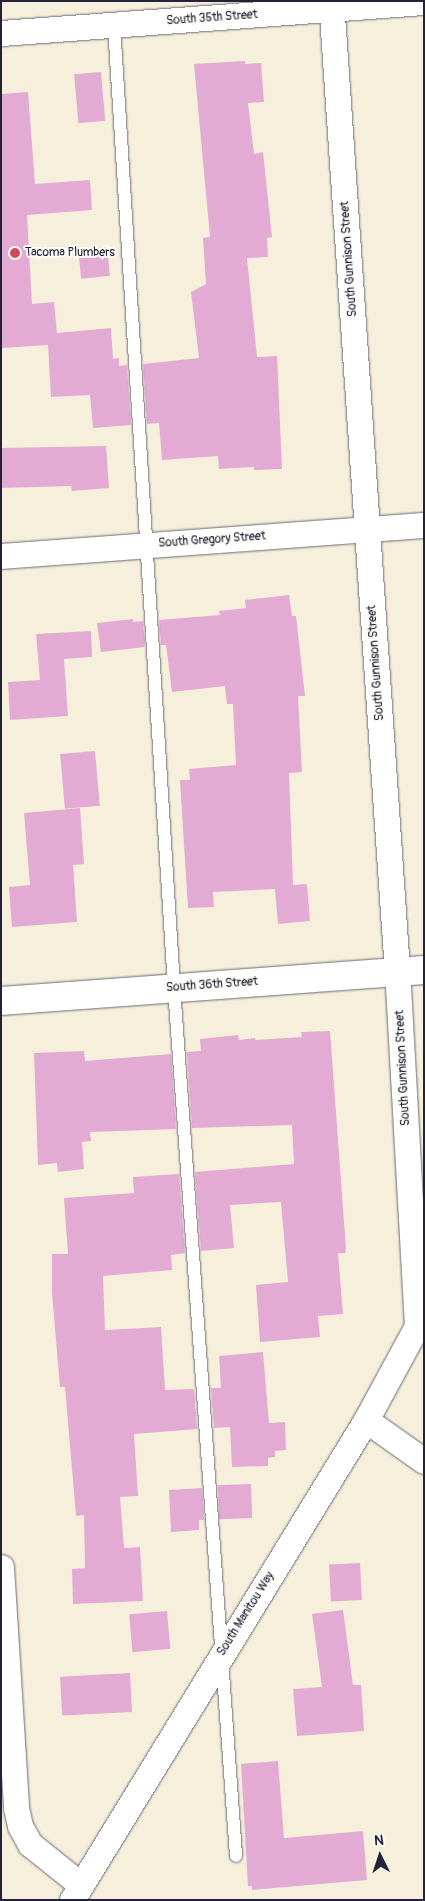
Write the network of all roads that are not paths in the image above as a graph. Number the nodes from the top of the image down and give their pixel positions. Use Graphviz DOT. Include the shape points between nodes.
graph roads {
  1 [pos="424,2"];
  2 [pos="331,5"];
  3 [pos="114,25"];
  4 [pos="1,34"];
  5 [pos="424,525"];
  6 [pos="367,528"];
  7 [pos="148,545"];
  8 [pos="1,556"];
  9 [pos="411,970"];
  10 [pos="174,988"];
  11 [pos="1,1001"];
  12 [pos="417,1326"];
  13 [pos="366,1420"];
  14 [pos="424,1461"];
  15 [pos="1,1567"];
  16 [pos="222,1653"];
  17 [pos="236,1856"];
  18 [pos="76,1892"];
  1 -- 2 [label="street, South 35th Street"];
  2 -- 3 [label="street, South 35th Street"];
  2 -- 6 [label="street, South Gunnison Street"];
  3 -- 4 [label="street, South 35th Street"];
  3 -- 7 [label="lane"];
  5 -- 6 [label="street, South Gregory Street"];
  6 -- 7 [label="street, South Gregory Street"];
  6 -- 9 [label="street, South Gunnison Street"];
  7 -- 8 [label="street, South Gregory Street"];
  7 -- 10 [label="lane"];
  9 -- 10 [label="street, South 36th Street"];
  9 -- 12 [label="street, South Gunnison Street"];
  10 -- 11 [label="street, South 36th Street"];
  10 -- 16 [label="lane"];
  12 -- 13 [label="street, South Manitou Way"];
  13 -- 14 [label="street"];
  13 -- 16 [label="street, South Manitou Way"];
  15 -- 18 [label="street" via="16,1808 20,1826 30,1844"];
  16 -- 17 [label="lane"];
  16 -- 18 [label="street, South Manitou Way"];
}
